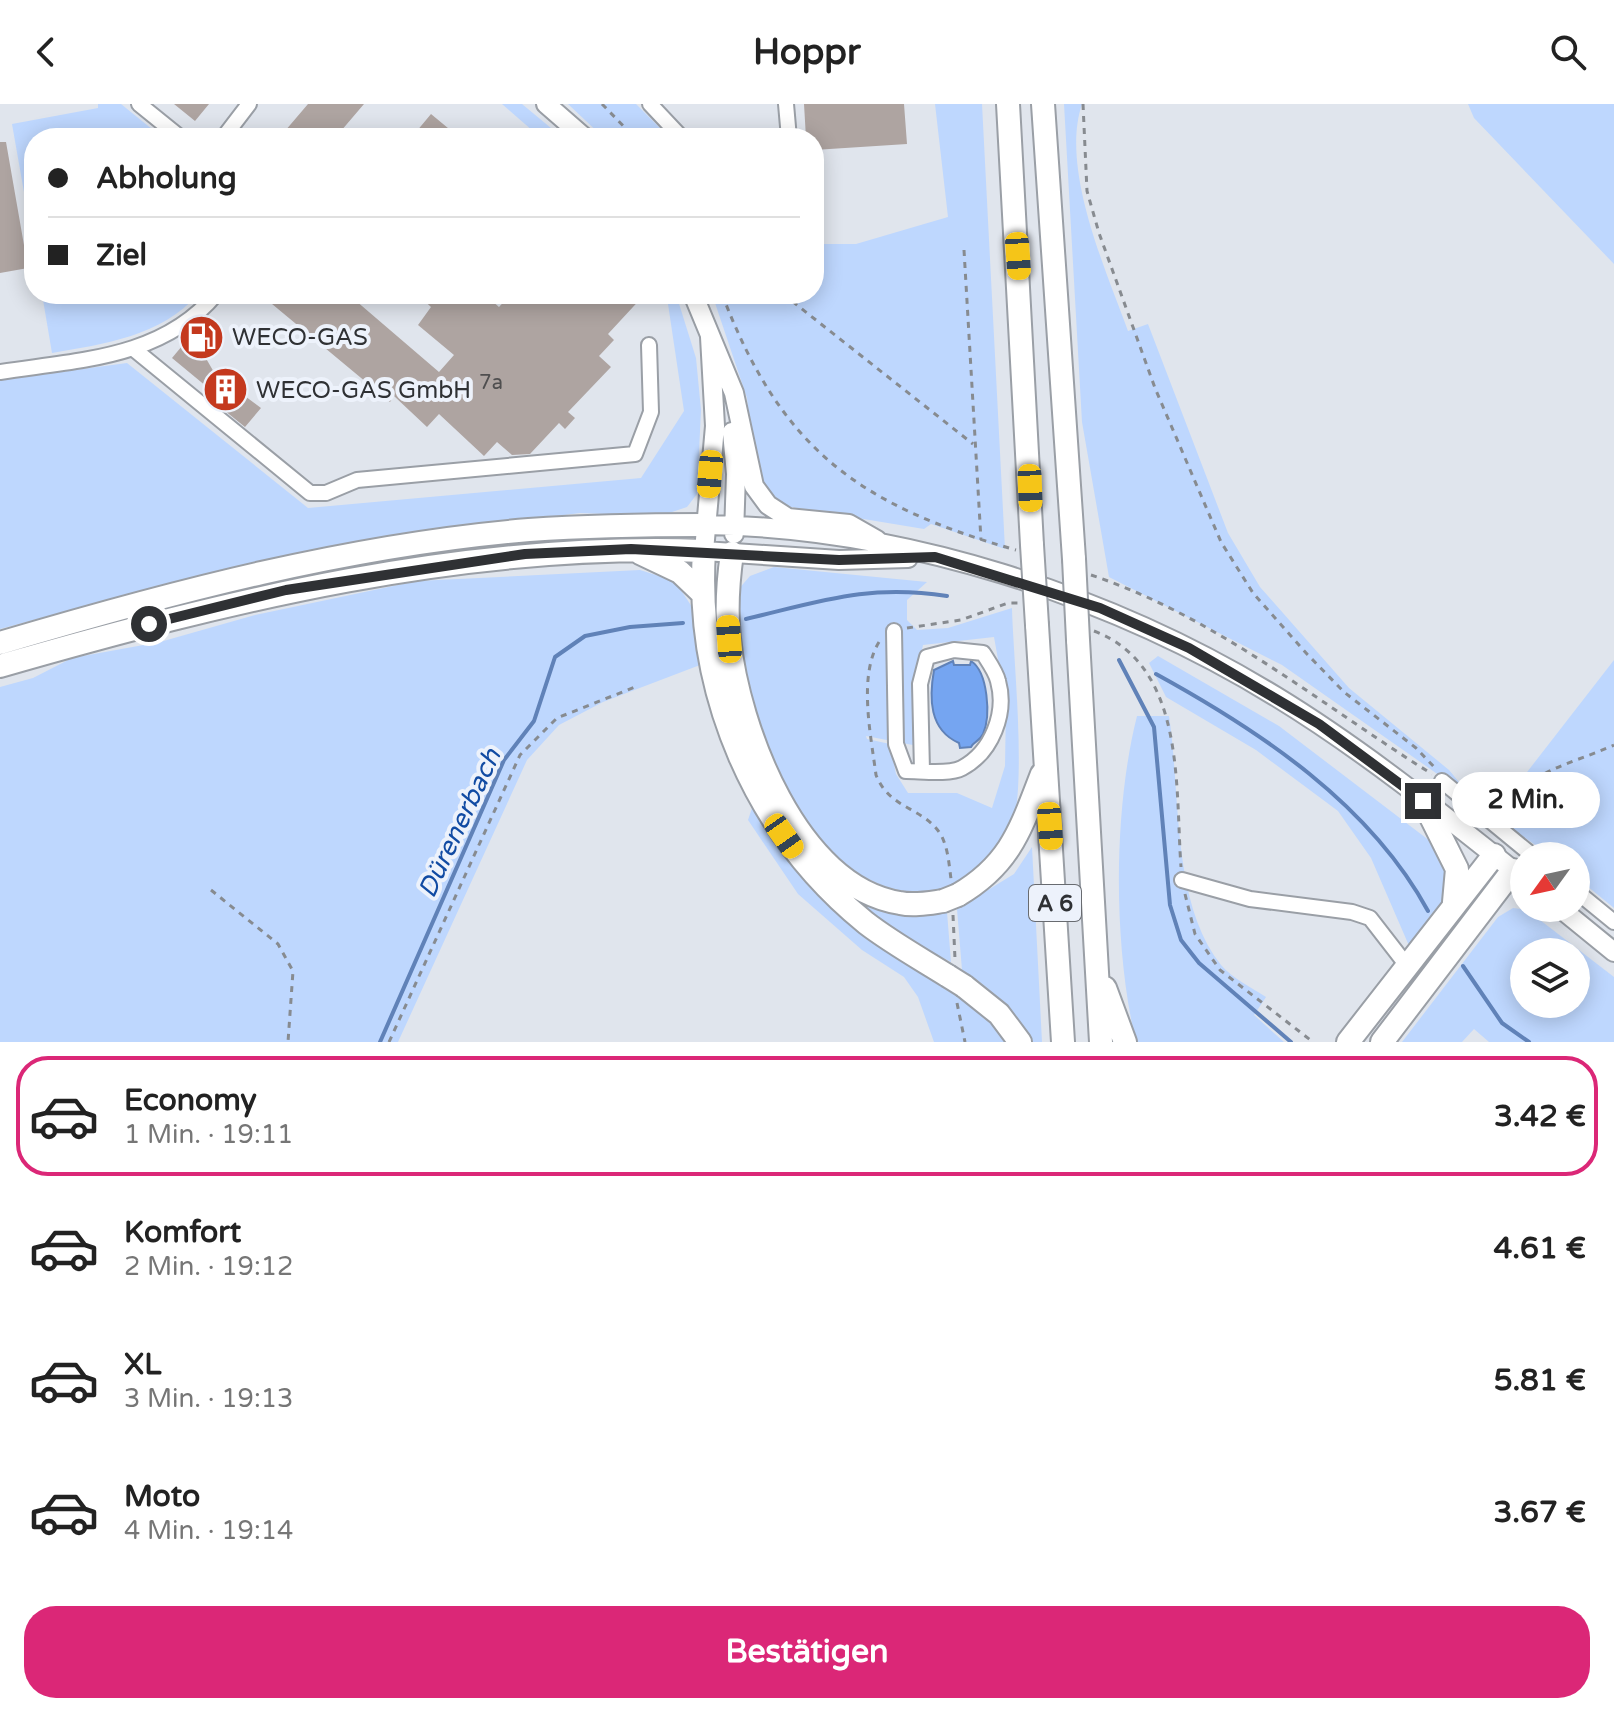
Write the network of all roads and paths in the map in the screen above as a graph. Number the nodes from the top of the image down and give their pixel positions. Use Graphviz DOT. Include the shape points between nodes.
graph roads {
  1 [pos="139,104"];
  2 [pos="249,104"];
  3 [pos="546,104"];
  4 [pos="602,104"];
  5 [pos="650,104"];
  6 [pos="786,104"];
  7 [pos="1008,104"];
  8 [pos="1043,104"];
  9 [pos="1083,104"];
  10 [pos="169,128"];
  11 [pos="231,128"];
  12 [pos="574,128"];
  13 [pos="625,128"];
  14 [pos="673,128"];
  15 [pos="788,128"];
  16 [pos="964,250"];
  17 [pos="205,304"];
  18 [pos="697,304"];
  19 [pos="796,304"];
  20 [pos="710,337"];
  21 [pos="649,345"];
  22 [pos="135,350"];
  23 [pos="718,359"];
  24 [pos="0,372"];
  25 [pos="973,444"];
  26 [pos="705,525"];
  27 [pos="736,525"];
  28 [pos="981,540"];
  29 [pos="886,546"];
  30 [pos="631,549"];
  31 [pos="704,551"];
  32 [pos="732,553"];
  33 [pos="935,557"];
  34 [pos="701,592"];
  35 [pos="1022,603"];
  36 [pos="894,631"];
  37 [pos="1084,634"];
  38 [pos="0,643"];
  39 [pos="0,666"];
  40 [pos="635,687"];
  41 [pos="1614,745"];
  42 [pos="1046,765"];
  43 [pos="922,771"];
  44 [pos="1442,781"];
  45 [pos="1423,801"];
  46 [pos="1495,823"];
  47 [pos="1517,842"];
  48 [pos="1494,855"];
  49 [pos="1510,868"];
  50 [pos="1182,880"];
  51 [pos="1510,886"];
  52 [pos="211,890"];
  53 [pos="951,898"];
  54 [pos="1454,902"];
  55 [pos="1590,902"];
  56 [pos="1577,922"];
  57 [pos="1614,922"];
  58 [pos="1614,952"];
  59 [pos="1097,964"];
  60 [pos="1408,967"];
  61 [pos="956,982"];
  62 [pos="288,1042"];
  63 [pos="389,1042"];
  64 [pos="965,1042"];
  65 [pos="1020,1042"];
  66 [pos="1063,1042"];
  67 [pos="1101,1042"];
  68 [pos="1125,1042"];
  69 [pos="1313,1042"];
  70 [pos="1348,1042"];
  71 [pos="1382,1042"];
  1 -- 10 [label="street"];
  2 -- 11 [label="street"];
  3 -- 12 [label="main road"];
  4 -- 13 [label="path"];
  5 -- 14 [label="street"];
  6 -- 15 [label="street"];
  7 -- 42 [label="highway, A 6, bridge"];
  8 -- 37 [label="highway, A 6, bridge" via="1074,559"];
  9 -- 44 [label="path" via="1087,191 1099,233 1155,388 1221,542 1253,593 1307,654 1344,692 1416,748"];
  16 -- 25 [label="path"];
  17 -- 22 [label="street" via="176,331"];
  18 -- 20 [label="main road"];
  19 -- 25 [label="path"];
  20 -- 23 [label="main road"];
  20 -- 26 [label="main road" via="715,426"];
  21 -- 22 [label="street" via="651,412 635,454 357,480 326,493 310,493"];
  22 -- 24 [label="street"];
  23 -- 27 [label="main road" via="731,417"];
  23 -- 29 [label="main road" via="734,393 754,486 768,505 788,518 849,524"];
  25 -- 28 [label="path"];
  26 -- 27 [label="main road"];
  26 -- 31 [label="main road"];
  26 -- 38 [label="highway" via="526,531 341,557 111,610"];
  27 -- 29 [label="main road"];
  27 -- 32 [label="main road"];
  29 -- 33 [label="main road"];
  30 -- 31 [label="highway"];
  30 -- 34 [label="highway" via="680,572"];
  30 -- 39 [label="highway" via="525,554 286,590"];
  31 -- 32 [label="main road"];
  31 -- 34 [label="highway"];
  32 -- 33 [label="main road" via="839,560"];
  32 -- 53 [label="highway" via="727,610 741,704 753,745 790,813 827,863 874,896 901,903"];
  33 -- 45 [label="main road" via="1100,608 1189,648 1319,724"];
  34 -- 61 [label="highway" via="722,711 775,823 840,900"];
  35 -- 36 [label="path"];
  36 -- 43 [label="street" via="896,744 906,771"];
  36 -- 53 [label="path" via="873,651 869,678 876,775 893,800 939,832 946,846"];
  37 -- 50 [label="path" via="1124,646 1150,674 1166,707"];
  37 -- 59 [label="highway, A 6"];
  40 -- 63 [label="path" via="557,718 520,755"];
  41 -- 46 [label="path" via="1562,762 1531,781 1509,800"];
  42 -- 53 [label="highway" via="1005,857 979,883"];
  42 -- 66 [label="highway, A 6"];
  43 -- 43 [label="street" via="961,770 988,746 1000,717 998,681 983,653 954,650 927,657 920,684"];
  44 -- 46 [label="street"];
  45 -- 48 [label="main road"];
  45 -- 54 [label="highway" via="1457,869"];
  46 -- 47 [label="street"];
  48 -- 49 [label="main road"];
  48 -- 54 [label="highway"];
  50 -- 60 [label="street" via="1250,899 1370,918"];
  50 -- 69 [label="path" via="1195,934 1220,970"];
  51 -- 71 [label="highway"];
  52 -- 62 [label="path" via="278,944 293,971"];
  53 -- 61 [label="path"];
  54 -- 60 [label="highway"];
  55 -- 57 [label="street"];
  56 -- 58 [label="main road"];
  59 -- 67 [label="highway, A 6"];
  59 -- 68 [label="highway"];
  60 -- 70 [label="highway"];
  61 -- 64 [label="path"];
  61 -- 65 [label="highway" via="999,1014"];
}
